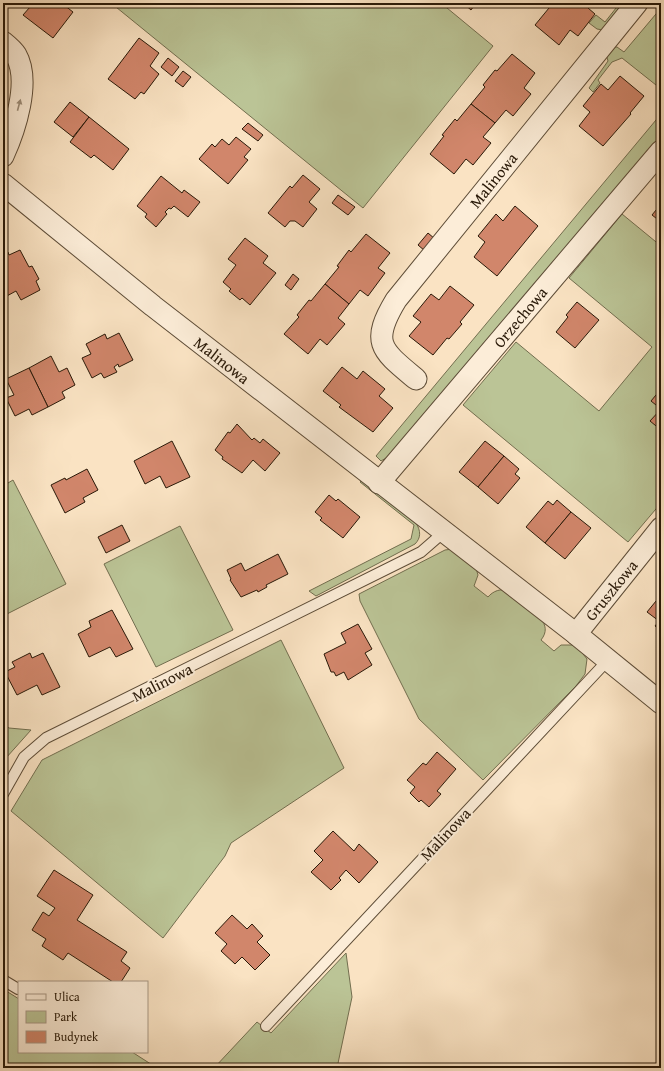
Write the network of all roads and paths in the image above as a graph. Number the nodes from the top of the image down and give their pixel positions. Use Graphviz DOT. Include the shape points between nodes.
graph roads {
  1 [pos="637,3"];
  2 [pos="3,42"];
  3 [pos="661,151"];
  4 [pos="3,156"];
  5 [pos="3,184"];
  6 [pos="416,379"];
  7 [pos="379,483"];
  8 [pos="661,528"];
  9 [pos="444,532"];
  10 [pos="576,634"];
  11 [pos="608,660"];
  12 [pos="661,703"];
  13 [pos="3,794"];
  14 [pos="3,980"];
  15 [pos="18,989"];
  16 [pos="266,1026"];
  1 -- 6 [label="street, Malinowa" via="388,313 380,338 384,350"];
  4 -- 2 [label="street, one-way" via="9,142 22,87 20,62 15,53"];
  3 -- 7 [label="street, Orzechowa"];
  5 -- 7 [label="street, Malinowa" via="153,306"];
  7 -- 9 [label="street, Malinowa"];
  8 -- 10 [label="street, Gruszkowa"];
  9 -- 10 [label="street, Malinowa"];
  9 -- 13 [label="lane, Malinowa" via="421,552 46,738 24,757"];
  10 -- 11 [label="street, Malinowa"];
  11 -- 12 [label="street, Malinowa"];
  11 -- 16 [label="lane, Malinowa"];
  14 -- 15 [label="lane"];
}
